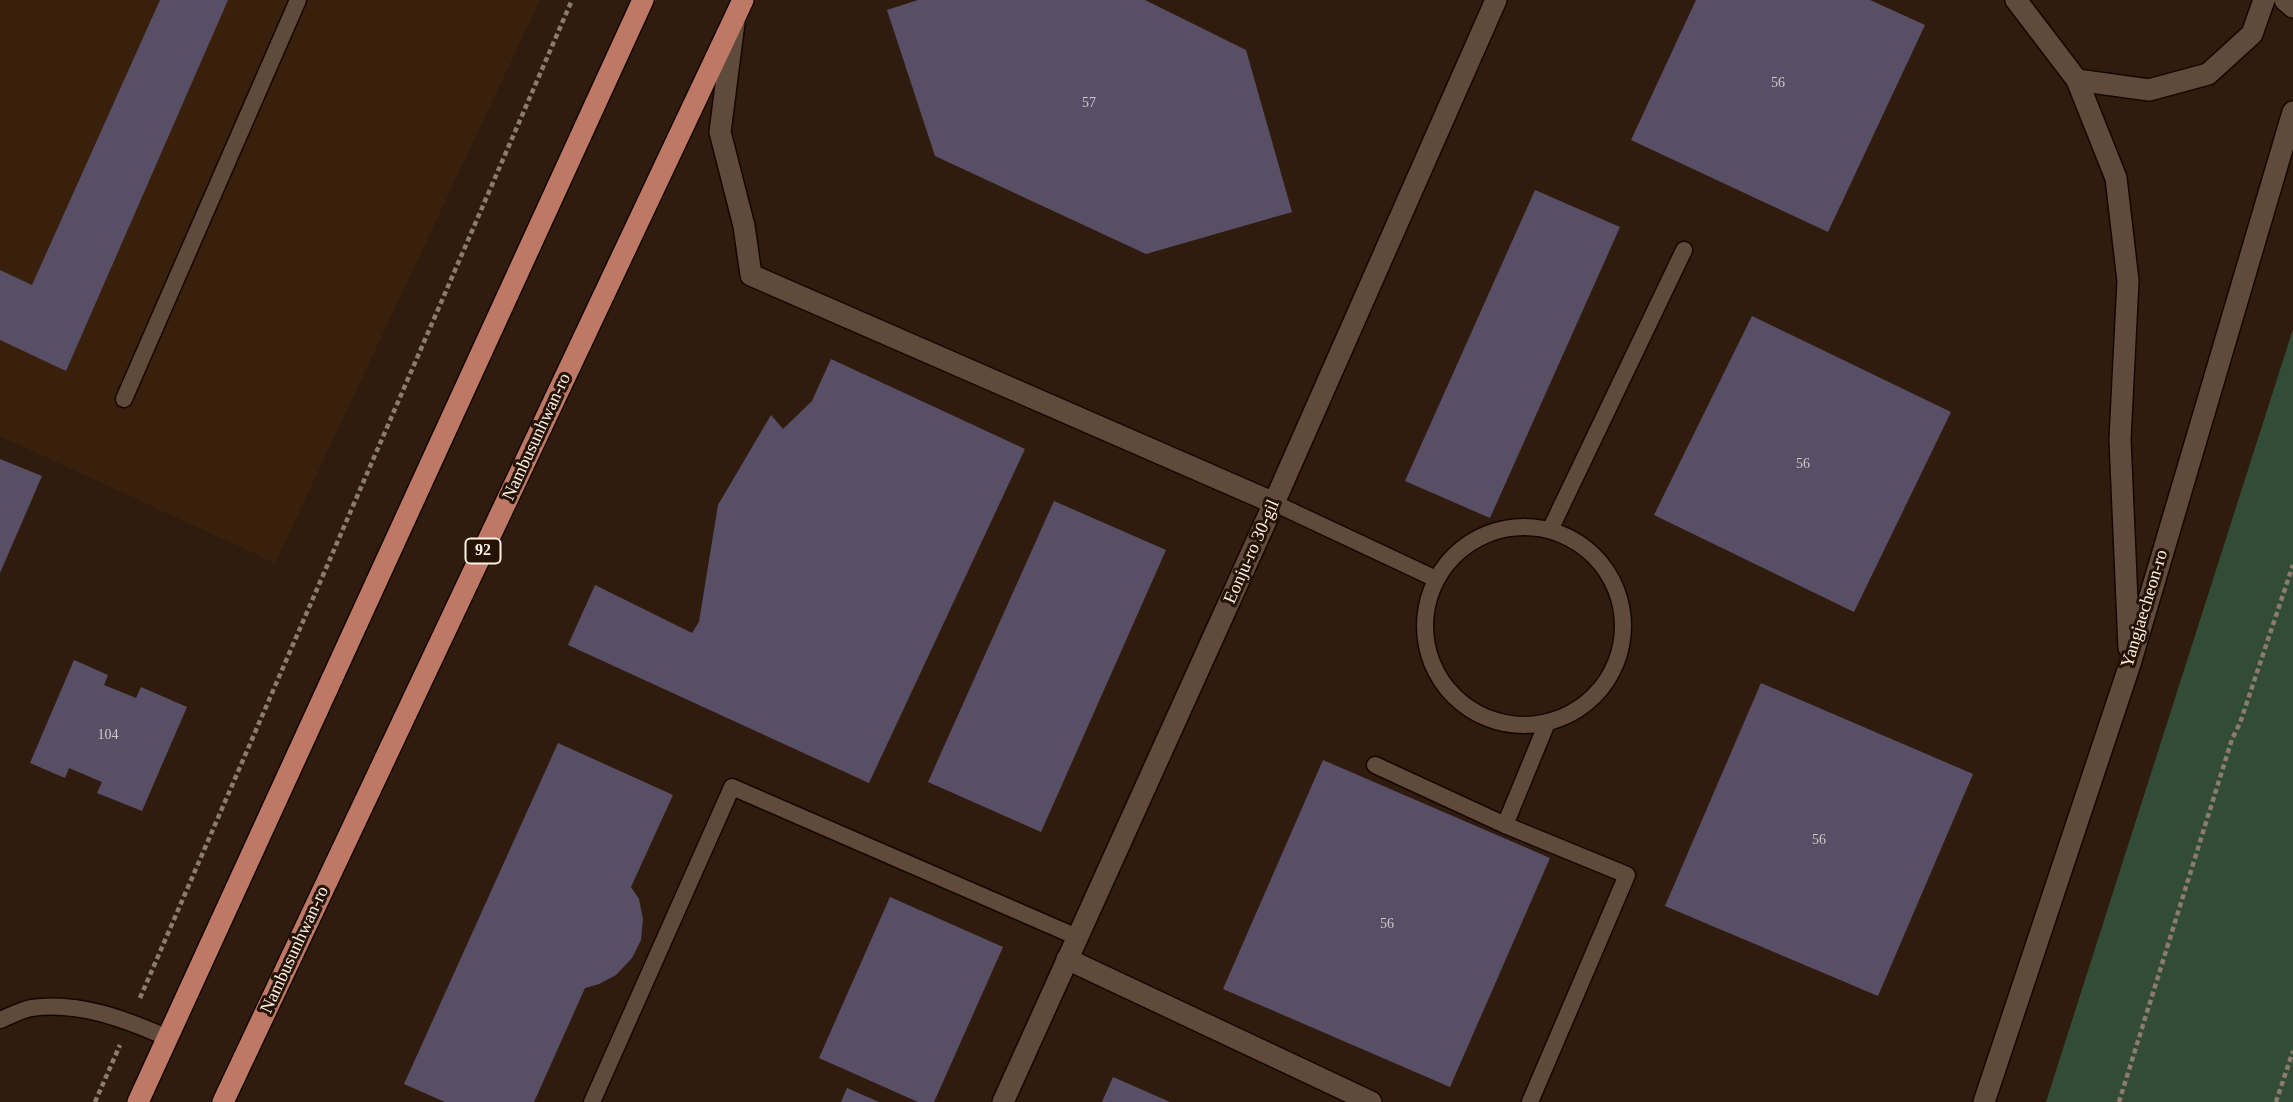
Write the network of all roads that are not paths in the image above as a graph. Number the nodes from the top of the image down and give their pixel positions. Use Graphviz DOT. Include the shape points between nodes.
graph roads {
  1 [pos="298,0"];
  2 [pos="643,0"];
  3 [pos="1496,0"];
  4 [pos="2016,0"];
  5 [pos="2264,0"];
  6 [pos="2285,0"];
  7 [pos="2293,7"];
  8 [pos="739,9"];
  9 [pos="2077,80"];
  10 [pos="2293,112"];
  11 [pos="1684,250"];
  12 [pos="124,399"];
  13 [pos="1274,503"];
  14 [pos="1550,530"];
  15 [pos="1436,579"];
  16 [pos="2130,664"];
  17 [pos="1546,723"];
  18 [pos="1375,765"];
  19 [pos="1504,825"];
  20 [pos="1077,937"];
  21 [pos="1067,959"];
  22 [pos="0,1020"];
  23 [pos="168,1038"];
  24 [pos="138,1102"];
  25 [pos="223,1102"];
  26 [pos="593,1102"];
  27 [pos="1003,1102"];
  28 [pos="1371,1102"];
  29 [pos="1530,1102"];
  30 [pos="1983,1102"];
  1 -- 12 [label="lane"];
  2 -- 23 [label="main road"];
  3 -- 13 [label="street, Eonju-ro 30-gil"];
  4 -- 9 [label="street"];
  5 -- 9 [label="street" via="2252,34 2208,74 2149,90"];
  6 -- 7 [label="street"];
  8 -- 13 [label="street" via="720,132 744,226 751,275"];
  8 -- 25 [label="main road, Nambusunhwan-ro / 92"];
  9 -- 16 [label="street" via="2116,178 2128,281 2120,439"];
  10 -- 16 [label="street, Yangjaecheon-ro"];
  11 -- 14 [label="lane"];
  13 -- 15 [label="lane"];
  13 -- 20 [label="street, Eonju-ro 30-gil"];
  14 -- 15 [label="lane" via="1517,527 1485,535 1457,553"];
  14 -- 17 [label="lane" via="1580,544 1604,566 1619,596 1623,628 1617,661 1601,689 1576,711"];
  15 -- 17 [label="lane" via="1426,610 1425,642 1442,682 1455,699 1483,717 1514,725"];
  16 -- 30 [label="street, Yangjaecheon-ro"];
  17 -- 19 [label="lane"];
  18 -- 19 [label="lane"];
  19 -- 29 [label="lane" via="1627,875"];
  20 -- 21 [label="street, Eonju-ro 30-gil"];
  20 -- 26 [label="lane" via="732,787"];
  21 -- 27 [label="street, Eonju-ro 30-gil"];
  21 -- 28 [label="street"];
  22 -- 23 [label="lane" via="30,1008 86,1008"];
  23 -- 24 [label="main road"];
}
